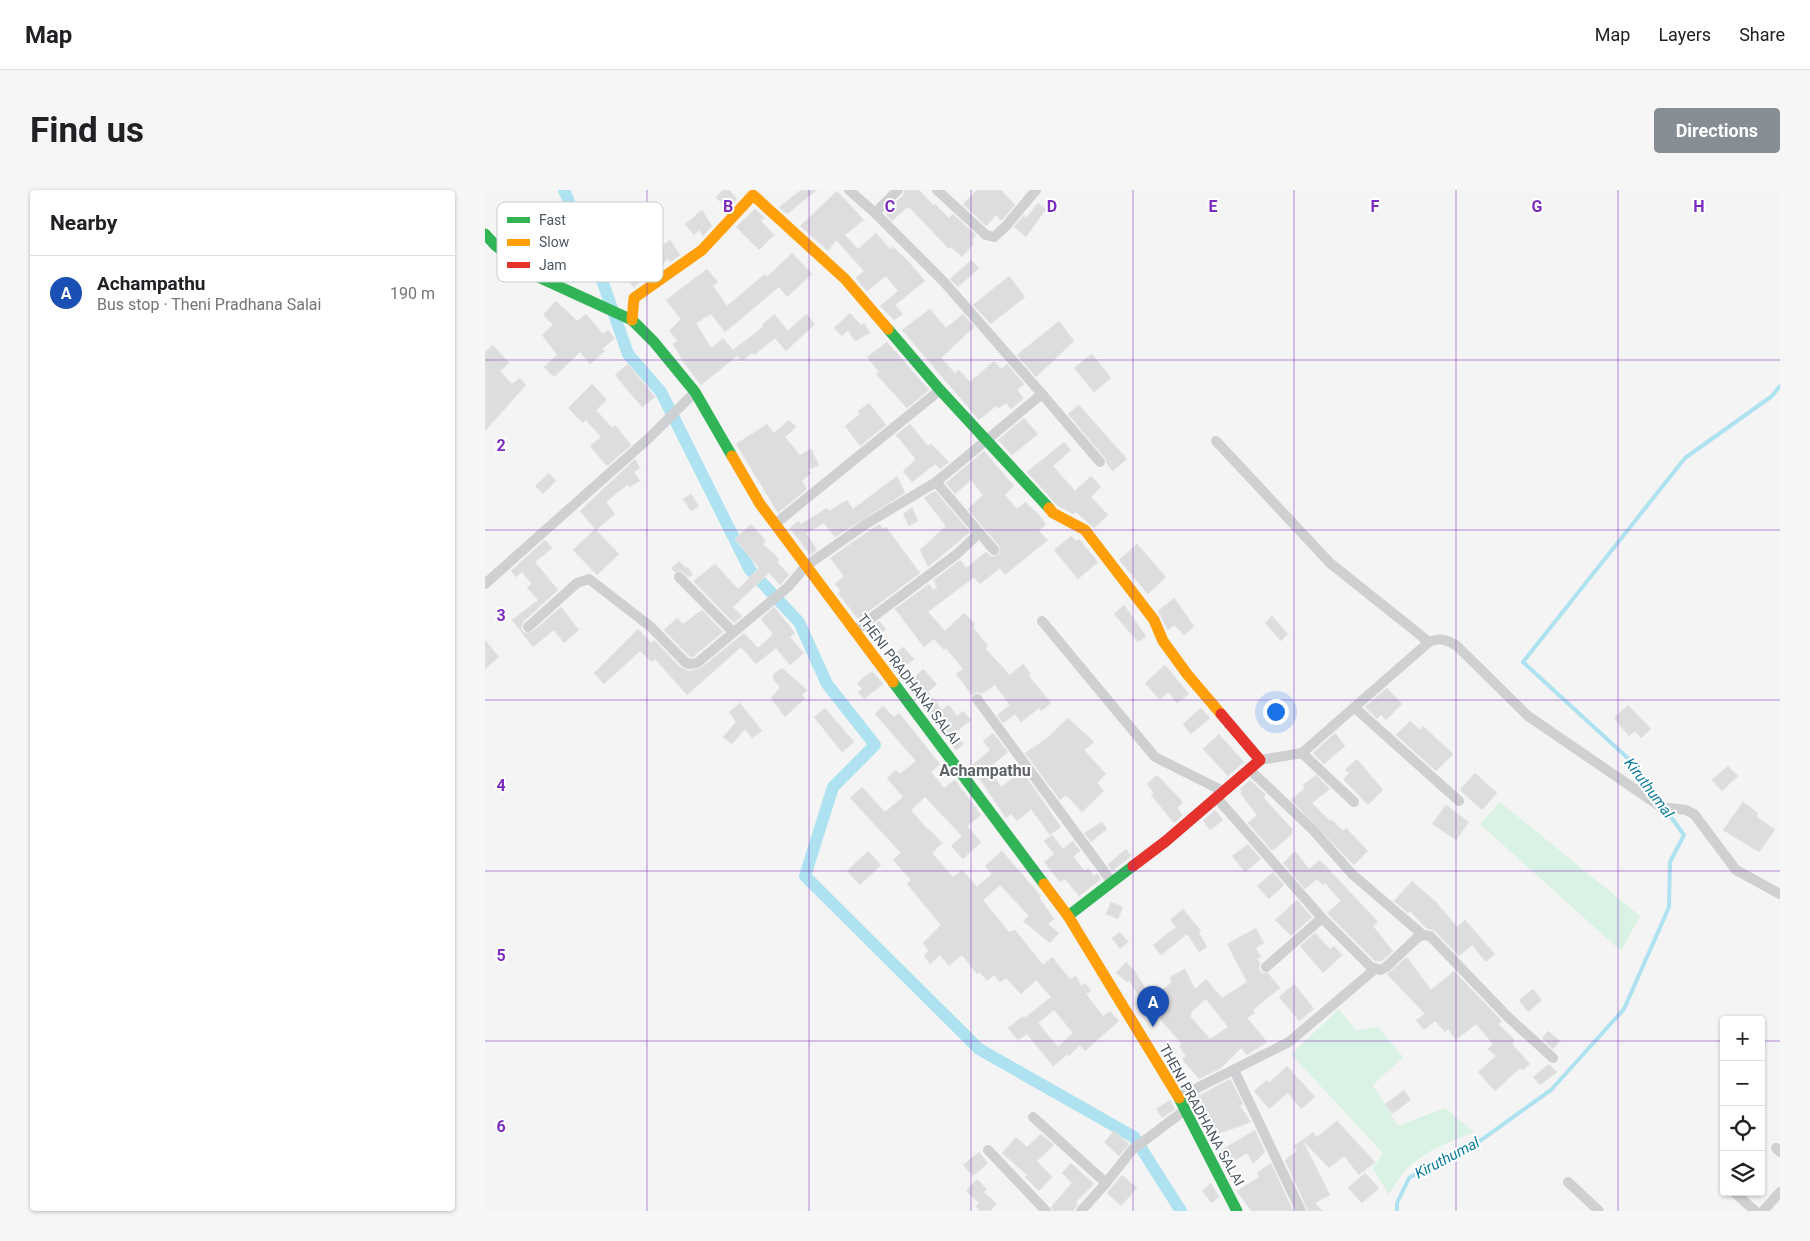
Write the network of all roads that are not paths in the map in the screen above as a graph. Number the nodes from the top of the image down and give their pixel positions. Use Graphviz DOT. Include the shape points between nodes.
graph roads {
  1 [pos="849,190"];
  2 [pos="898,190"];
  3 [pos="937,190"];
  4 [pos="1036,190"];
  5 [pos="756,192"];
  6 [pos="875,213"];
  7 [pos="485,234"];
  8 [pos="497,247"];
  9 [pos="663,278"];
  10 [pos="550,282"];
  11 [pos="657,282"];
  12 [pos="632,320"];
  13 [pos="940,390"];
  14 [pos="695,392"];
  15 [pos="1043,394"];
  16 [pos="986,440"];
  17 [pos="1216,441"];
  18 [pos="1100,462"];
  19 [pos="936,482"];
  20 [pos="775,524"];
  21 [pos="979,534"];
  22 [pos="994,550"];
  23 [pos="806,566"];
  24 [pos="679,577"];
  25 [pos="485,584"];
  26 [pos="1042,621"];
  27 [pos="528,627"];
  28 [pos="732,631"];
  29 [pos="854,631"];
  30 [pos="1429,642"];
  31 [pos="977,699"];
  32 [pos="1355,708"];
  33 [pos="1301,753"];
  34 [pos="1260,760"];
  35 [pos="1249,768"];
  36 [pos="1219,794"];
  37 [pos="1459,801"];
  38 [pos="1355,802"];
  39 [pos="1112,882"];
  40 [pos="1780,894"];
  41 [pos="1068,916"];
  42 [pos="1322,918"];
  43 [pos="1423,935"];
  44 [pos="1266,967"];
  45 [pos="1375,969"];
  46 [pos="1553,1058"];
  47 [pos="1234,1070"];
  48 [pos="1179,1098"];
  49 [pos="1185,1110"];
  50 [pos="1033,1117"];
  51 [pos="988,1150"];
  52 [pos="1568,1182"];
  53 [pos="1106,1183"];
  54 [pos="1780,1192"];
  55 [pos="1739,1196"];
  56 [pos="1046,1211"];
  57 [pos="1081,1211"];
  58 [pos="1237,1211"];
  59 [pos="1301,1211"];
  60 [pos="1599,1211"];
  61 [pos="1755,1211"];
  62 [pos="1763,1211"];
  1 -- 6 [label="street"];
  2 -- 6 [label="street"];
  3 -- 4 [label="street" via="986,235 994,237"];
  5 -- 9 [label="main road" via="702,250"];
  5 -- 13 [label="main road" via="845,279"];
  6 -- 15 [label="street" via="944,282"];
  7 -- 8 [label="main road, THENI PRADHANA SALAI"];
  10 -- 12 [label="main road, THENI PRADHANA SALAI"];
  11 -- 12 [label="main road" via="634,298"];
  12 -- 14 [label="main road, THENI PRADHANA SALAI"];
  13 -- 16 [label="main road"];
  13 -- 20 [label="street"];
  14 -- 20 [label="main road, THENI PRADHANA SALAI"];
  14 -- 25 [label="street" via="635,451"];
  15 -- 16 [label="street"];
  15 -- 18 [label="street"];
  16 -- 19 [label="street"];
  16 -- 34 [label="main road" via="1053,513 1085,530 1154,620 1163,641 1187,674"];
  17 -- 30 [label="street" via="1330,564"];
  19 -- 21 [label="street"];
  19 -- 23 [label="street" via="866,524"];
  20 -- 23 [label="main road, THENI PRADHANA SALAI"];
  21 -- 22 [label="street"];
  21 -- 29 [label="street"];
  23 -- 28 [label="street" via="788,587"];
  23 -- 29 [label="main road, THENI PRADHANA SALAI"];
  24 -- 28 [label="street"];
  26 -- 36 [label="street" via="1155,757"];
  27 -- 28 [label="street" via="577,583 589,579 645,622 689,664 697,663"];
  29 -- 41 [label="main road, THENI PRADHANA SALAI"];
  30 -- 32 [label="street"];
  30 -- 40 [label="street" via="1437,639 1456,645 1528,716 1664,808 1694,814 1736,870"];
  31 -- 39 [label="street"];
  32 -- 33 [label="street"];
  32 -- 37 [label="street"];
  33 -- 34 [label="street"];
  33 -- 38 [label="street"];
  34 -- 35 [label="main road"];
  35 -- 36 [label="main road"];
  35 -- 43 [label="street" via="1313,830 1352,874"];
  36 -- 39 [label="main road"];
  36 -- 42 [label="street"];
  39 -- 41 [label="main road"];
  41 -- 48 [label="main road, THENI PRADHANA SALAI"];
  42 -- 44 [label="street"];
  42 -- 45 [label="street"];
  43 -- 45 [label="street" via="1386,967"];
  43 -- 46 [label="street" via="1435,939 1508,1017"];
  45 -- 47 [label="street" via="1301,1034"];
  47 -- 48 [label="street"];
  47 -- 59 [label="street"];
  48 -- 49 [label="main road, THENI PRADHANA SALAI"];
  49 -- 53 [label="street" via="1131,1150"];
  49 -- 58 [label="main road, THENI PRADHANA SALAI"];
  50 -- 53 [label="street"];
  51 -- 56 [label="street"];
  52 -- 60 [label="street"];
  53 -- 57 [label="street"];
  54 -- 62 [label="street"];
  55 -- 61 [label="street"];
}
